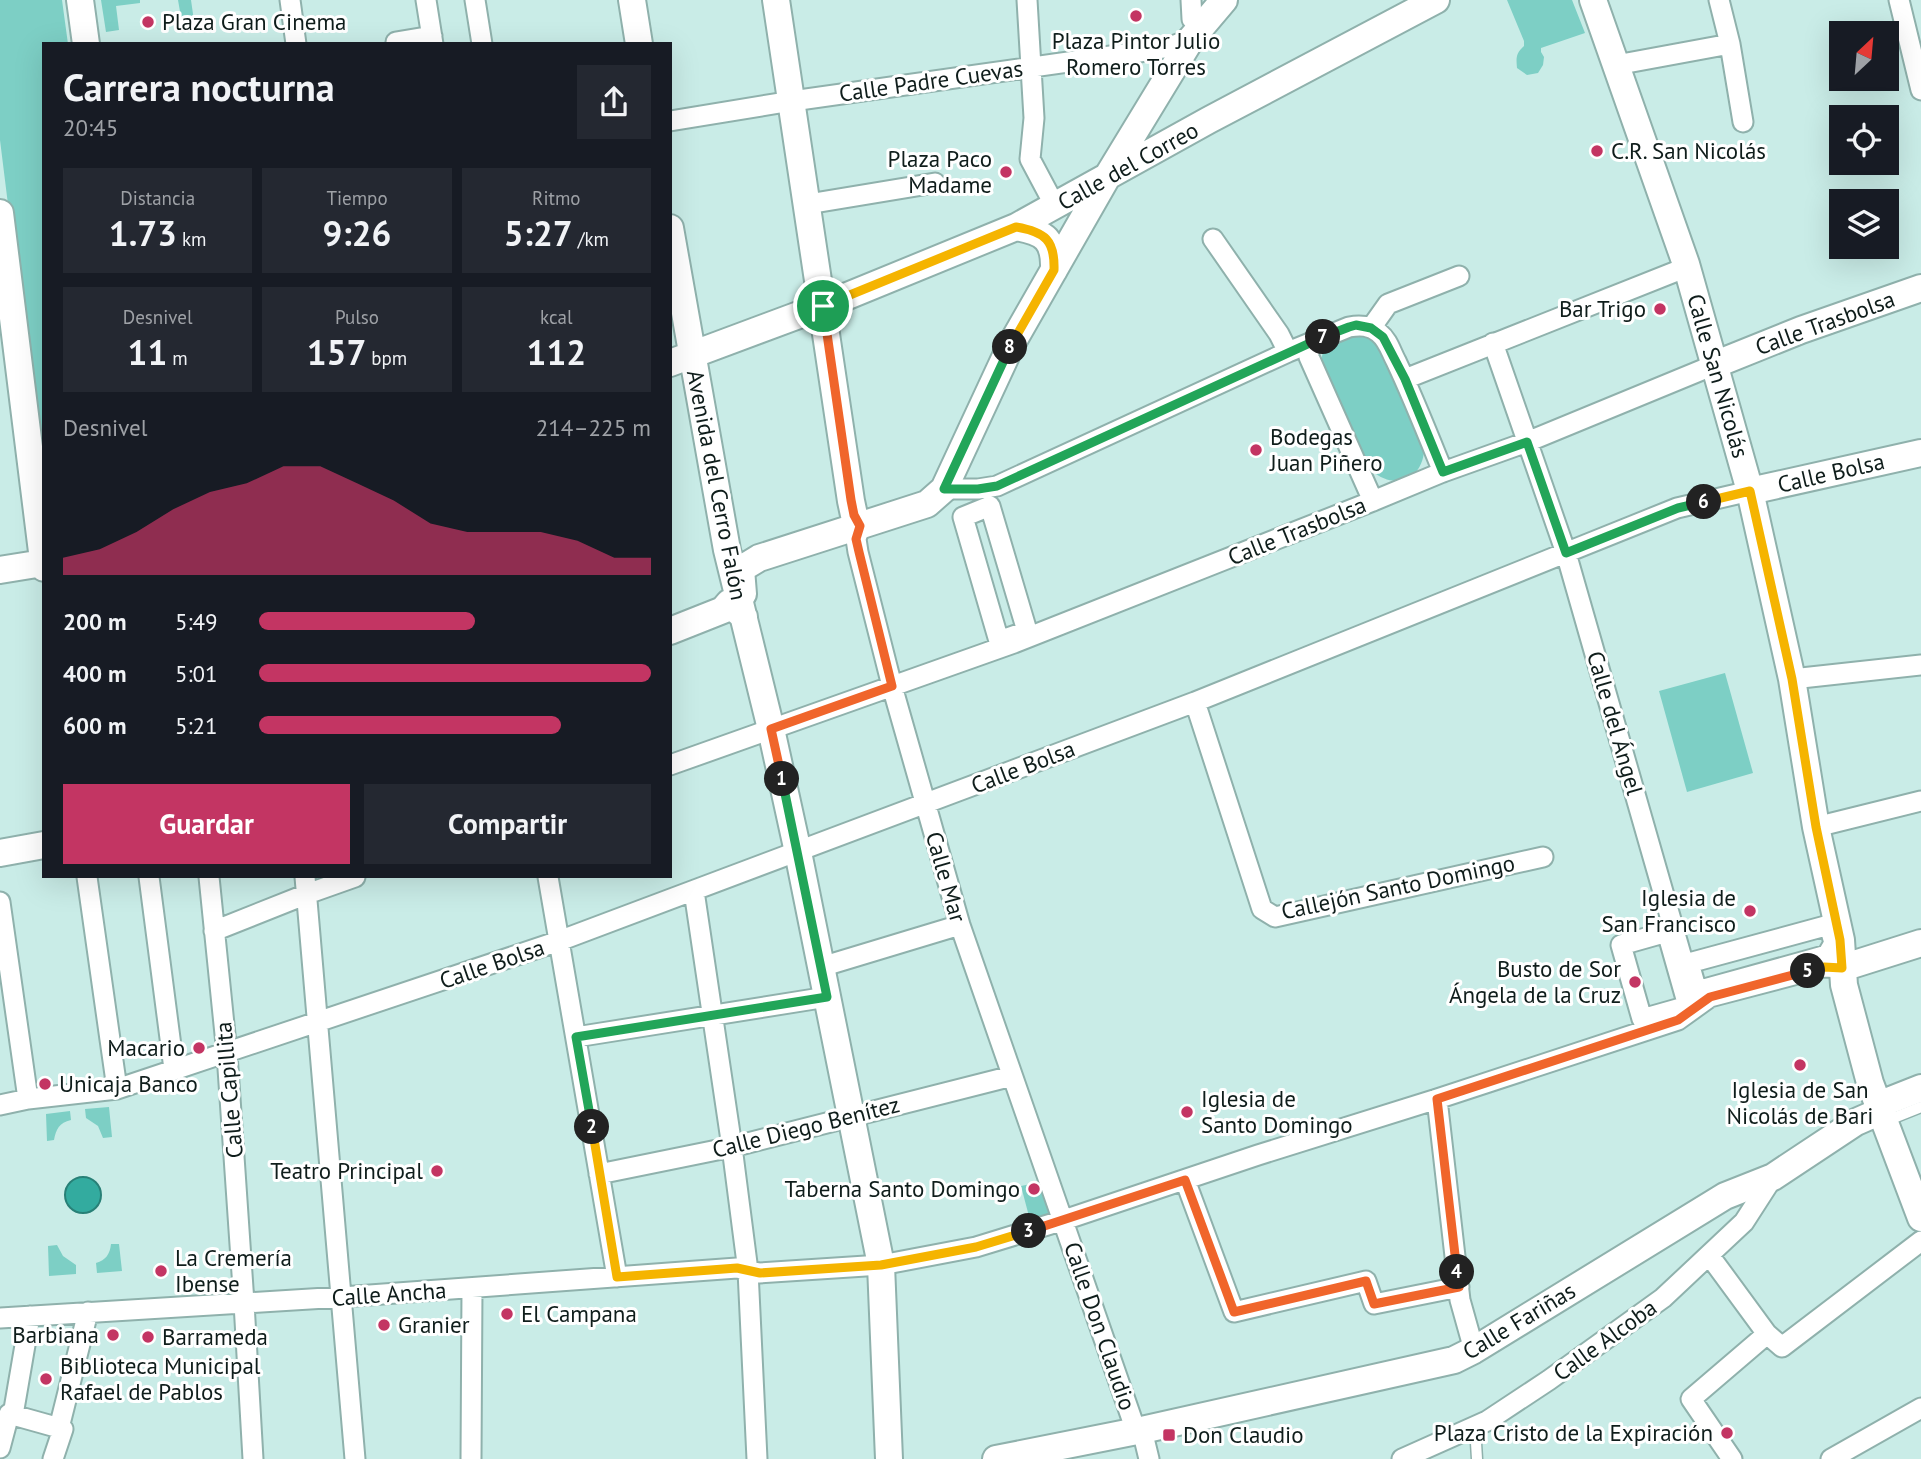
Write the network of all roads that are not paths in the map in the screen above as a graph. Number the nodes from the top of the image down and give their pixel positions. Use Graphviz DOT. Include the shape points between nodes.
graph roads {
  1 [pos="80,0"];
  2 [pos="290,0"];
  3 [pos="426,0"];
  4 [pos="475,0"];
  5 [pos="632,0"];
  6 [pos="776,0"];
  7 [pos="1027,0"];
  8 [pos="1191,0"];
  9 [pos="1224,0"];
  10 [pos="1436,0"];
  11 [pos="1594,0"];
  12 [pos="1719,0"];
  13 [pos="1899,0"];
  14 [pos="1196,32"];
  15 [pos="433,40"];
  16 [pos="86,42"];
  17 [pos="296,42"];
  18 [pos="397,42"];
  19 [pos="482,42"];
  20 [pos="639,42"];
  21 [pos="1730,44"];
  22 [pos="1616,65"];
  23 [pos="1030,66"];
  24 [pos="1921,90"];
  25 [pos="1159,92"];
  26 [pos="792,101"];
  27 [pos="672,121"];
  28 [pos="1743,122"];
  29 [pos="1192,130"];
  30 [pos="1107,177"];
  31 [pos="935,183"];
  32 [pos="808,204"];
  33 [pos="1055,206"];
  34 [pos="0,214"];
  35 [pos="1016,227"];
  36 [pos="1213,239"];
  37 [pos="672,252"];
  38 [pos="1686,264"];
  39 [pos="1054,270"];
  40 [pos="1459,276"];
  41 [pos="1921,288"];
  42 [pos="823,306"];
  43 [pos="1371,328"];
  44 [pos="1311,342"];
  45 [pos="1493,343"];
  46 [pos="1288,352"];
  47 [pos="681,359"];
  48 [pos="1714,365"];
  49 [pos="1405,379"];
  50 [pos="1527,442"];
  51 [pos="1921,453"];
  52 [pos="1443,472"];
  53 [pos="944,489"];
  54 [pos="1750,491"];
  55 [pos="1373,501"];
  56 [pos="990,506"];
  57 [pos="860,526"];
  58 [pos="1566,553"];
  59 [pos="42,558"];
  60 [pos="42,566"];
  61 [pos="0,570"];
  62 [pos="744,617"];
  63 [pos="672,630"];
  64 [pos="1921,665"];
  65 [pos="1792,679"];
  66 [pos="892,686"];
  67 [pos="1195,702"];
  68 [pos="771,729"];
  69 [pos="672,764"];
  70 [pos="1921,801"];
  71 [pos="925,804"];
  72 [pos="1816,827"];
  73 [pos="42,845"];
  74 [pos="798,852"];
  75 [pos="0,853"];
  76 [pos="1542,857"];
  77 [pos="88,878"];
  78 [pos="149,878"];
  79 [pos="209,878"];
  80 [pos="349,878"];
  81 [pos="548,878"];
  82 [pos="306,885"];
  83 [pos="694,891"];
  84 [pos="0,902"];
  85 [pos="960,925"];
  86 [pos="214,931"];
  87 [pos="559,941"];
  88 [pos="1921,943"];
  89 [pos="1621,945"];
  90 [pos="1689,963"];
  91 [pos="821,967"];
  92 [pos="1842,968"];
  93 [pos="827,997"];
  94 [pos="1696,1007"];
  95 [pos="714,1016"];
  96 [pos="318,1022"];
  97 [pos="576,1037"];
  98 [pos="227,1054"];
  99 [pos="174,1069"];
  100 [pos="1012,1076"];
  101 [pos="121,1088"];
  102 [pos="1921,1088"];
  103 [pos="29,1099"];
  104 [pos="1437,1099"];
  105 [pos="0,1105"];
  106 [pos="1921,1107"];
  107 [pos="1881,1112"];
  108 [pos="851,1117"];
  109 [pos="732,1147"];
  110 [pos="600,1174"];
  111 [pos="1773,1177"];
  112 [pos="1185,1180"];
  113 [pos="1921,1219"];
  114 [pos="1065,1220"];
  115 [pos="1921,1241"];
  116 [pos="1709,1255"];
  117 [pos="881,1265"];
  118 [pos="748,1271"];
  119 [pos="617,1277"];
  120 [pos="1459,1287"];
  121 [pos="472,1288"];
  122 [pos="342,1297"];
  123 [pos="244,1303"];
  124 [pos="88,1312"];
  125 [pos="30,1316"];
  126 [pos="0,1318"];
  127 [pos="1767,1334"];
  128 [pos="1474,1350"];
  129 [pos="1921,1408"];
  130 [pos="13,1415"];
  131 [pos="1475,1426"];
  132 [pos="59,1428"];
  133 [pos="1139,1431"];
  134 [pos="1,1443"];
  135 [pos="53,1459"];
  136 [pos="253,1459"];
  137 [pos="355,1459"];
  138 [pos="471,1459"];
  139 [pos="757,1459"];
  140 [pos="890,1459"];
  141 [pos="996,1459"];
  142 [pos="1149,1459"];
  143 [pos="1402,1459"];
  144 [pos="1477,1459"];
  145 [pos="1732,1459"];
  146 [pos="1831,1459"];
  1 -- 16 [label="street"];
  2 -- 17 [label="street"];
  3 -- 15 [label="street"];
  4 -- 19 [label="street"];
  5 -- 20 [label="street"];
  6 -- 26 [label="street"];
  7 -- 23 [label="street"];
  8 -- 14 [label="street"];
  9 -- 14 [label="street"];
  10 -- 29 [label="street, Calle del Correo"];
  11 -- 22 [label="street, Calle San Nicolás"];
  12 -- 21 [label="street"];
  13 -- 24 [label="street"];
  14 -- 23 [label="street, Calle Padre Cuevas" via="1170,47"];
  14 -- 25 [label="street"];
  15 -- 18 [label="street"];
  21 -- 22 [label="street"];
  21 -- 28 [label="street"];
  22 -- 38 [label="street, Calle San Nicolás"];
  23 -- 26 [label="street, Calle Padre Cuevas"];
  23 -- 33 [label="street" via="1034,118 1030,159"];
  25 -- 29 [label="street" via="1158,104 1165,116"];
  25 -- 30 [label="street"];
  26 -- 27 [label="street, Calle Padre Cuevas"];
  26 -- 32 [label="street"];
  29 -- 30 [label="street, Calle del Correo"];
  30 -- 33 [label="street, Calle del Correo"];
  30 -- 39 [label="street"];
  31 -- 32 [label="street"];
  32 -- 42 [label="street"];
  33 -- 35 [label="street, Calle del Correo"];
  34 -- 59 [label="street"];
  35 -- 39 [label="street" via="1047,239 1055,256"];
  35 -- 42 [label="street, Calle del Correo"];
  36 -- 46 [label="street"];
  37 -- 47 [label="street, Avenida del Cerro Falón"];
  38 -- 45 [label="street"];
  38 -- 48 [label="street, Calle San Nicolás"];
  39 -- 53 [label="street" via="1012,345"];
  40 -- 43 [label="street" via="1388,304"];
  41 -- 48 [label="street, Calle Trasbolsa"];
  42 -- 47 [label="street, Calle del Correo"];
  42 -- 57 [label="street" via="851,500"];
  43 -- 44 [label="street" via="1349,327"];
  43 -- 49 [label="street" via="1387,343"];
  44 -- 46 [label="street"];
  44 -- 55 [label="street" via="1309,357"];
  45 -- 49 [label="street"];
  45 -- 50 [label="street, Calle del Ángel"];
  46 -- 53 [label="street" via="997,486"];
  47 -- 62 [label="street, Avenida del Cerro Falón"];
  48 -- 50 [label="street, Calle Trasbolsa"];
  48 -- 54 [label="street, Calle San Nicolás"];
  49 -- 52 [label="street"];
  50 -- 52 [label="street, Calle Trasbolsa"];
  50 -- 58 [label="street, Calle del Ángel"];
  51 -- 54 [label="street, Calle Bolsa"];
  52 -- 55 [label="street, Calle Trasbolsa"];
  53 -- 57 [label="street" via="927,503"];
  54 -- 58 [label="street, Calle Bolsa" via="1678,508"];
  54 -- 65 [label="street, Calle San Nicolás"];
  55 -- 66 [label="street, Calle Trasbolsa" via="1014,643"];
  56 -- 56 [label="street" via="1027,631 999,641 963,517"];
  57 -- 62 [label="street" via="759,558 741,569"];
  57 -- 66 [label="street, Calle Mar" via="856,539"];
  58 -- 67 [label="street, Calle Bolsa"];
  58 -- 94 [label="street, Calle del Ángel"];
  60 -- 61 [label="street"];
  62 -- 63 [label="street" via="729,603 723,610"];
  62 -- 68 [label="street"];
  64 -- 65 [label="street"];
  65 -- 72 [label="street, Calle San Nicolás"];
  66 -- 68 [label="street, Calle Trasbolsa"];
  66 -- 71 [label="street, Calle Mar"];
  67 -- 71 [label="street, Calle Bolsa"];
  67 -- 76 [label="street, Callejón Santo Domingo" via="1262,909 1275,916"];
  68 -- 69 [label="street, Calle Trasbolsa"];
  68 -- 74 [label="street"];
  70 -- 72 [label="street"];
  71 -- 74 [label="street, Calle Bolsa"];
  71 -- 85 [label="street, Calle Mar"];
  72 -- 92 [label="street, Calle San Nicolás"];
  73 -- 75 [label="street"];
  74 -- 83 [label="street, Calle Bolsa"];
  74 -- 91 [label="street"];
  77 -- 101 [label="street"];
  78 -- 99 [label="street"];
  79 -- 86 [label="street, Calle Capillita"];
  80 -- 82 [label="street"];
  81 -- 87 [label="street"];
  82 -- 86 [label="street"];
  82 -- 96 [label="street"];
  83 -- 87 [label="street, Calle Bolsa"];
  83 -- 95 [label="street"];
  84 -- 103 [label="street"];
  85 -- 91 [label="street"];
  85 -- 100 [label="street, Calle Mar"];
  86 -- 98 [label="street, Calle Capillita"];
  87 -- 96 [label="street, Calle Bolsa"];
  87 -- 97 [label="street"];
  88 -- 92 [label="street"];
  89 -- 89 [label="street" via="1667,932 1688,1006 1642,1018"];
  90 -- 90 [label="street" via="1829,925 1834,943 1827,955 1697,990"];
  91 -- 93 [label="street"];
  92 -- 94 [label="street, Calle Ancha" via="1824,967 1710,997"];
  92 -- 107 [label="street, Calle San Nicolás"];
  93 -- 95 [label="street"];
  93 -- 108 [label="street"];
  94 -- 104 [label="street, Calle Ancha" via="1678,1020"];
  95 -- 97 [label="street"];
  95 -- 109 [label="street"];
  96 -- 98 [label="street, Calle Bolsa"];
  96 -- 122 [label="street"];
  97 -- 110 [label="street"];
  98 -- 99 [label="street, Calle Bolsa"];
  98 -- 123 [label="street, Calle Capillita"];
  99 -- 101 [label="street, Calle Bolsa"];
  100 -- 108 [label="street, Calle Diego Benítez"];
  100 -- 114 [label="street, Calle Mar"];
  101 -- 103 [label="street, Calle Bolsa"];
  102 -- 107 [label="street, Calle Fariñas"];
  103 -- 105 [label="street, Calle Bolsa"];
  104 -- 112 [label="street, Calle Ancha"];
  104 -- 120 [label="street"];
  106 -- 107 [label="lane"];
  107 -- 111 [label="street, Calle Fariñas" via="1856,1122"];
  107 -- 113 [label="street, Calle San Nicolás"];
  108 -- 109 [label="street, Calle Diego Benítez"];
  108 -- 117 [label="street"];
  109 -- 110 [label="street, Calle Diego Benítez"];
  109 -- 118 [label="street"];
  110 -- 119 [label="street"];
  111 -- 116 [label="street, Calle Alcoba" via="1744,1222"];
  111 -- 128 [label="street, Calle Fariñas" via="1725,1196"];
  112 -- 114 [label="street, Calle Ancha"];
  112 -- 120 [label="street" via="1234,1312 1366,1281 1374,1304"];
  114 -- 117 [label="street, Calle Ancha" via="976,1247"];
  114 -- 133 [label="street, Calle Don Claudio"];
  115 -- 127 [label="street" via="1782,1347"];
  116 -- 127 [label="street"];
  116 -- 131 [label="street, Calle Alcoba" via="1663,1298 1549,1380"];
  117 -- 118 [label="street, Calle Ancha"];
  117 -- 140 [label="street"];
  118 -- 119 [label="street, Calle Ancha" via="737,1268"];
  118 -- 139 [label="street"];
  119 -- 121 [label="street, Calle Ancha"];
  120 -- 128 [label="street"];
  121 -- 122 [label="street, Calle Ancha"];
  121 -- 138 [label="street"];
  122 -- 123 [label="street, Calle Ancha"];
  122 -- 137 [label="street"];
  123 -- 124 [label="street, Calle Ancha"];
  123 -- 136 [label="street, Calle Capillita"];
  124 -- 125 [label="street, Calle Ancha"];
  124 -- 132 [label="street"];
  125 -- 126 [label="street, Calle Ancha"];
  125 -- 130 [label="street"];
  127 -- 145 [label="street" via="1690,1399"];
  128 -- 133 [label="street, Calle Fariñas" via="1454,1360"];
  129 -- 146 [label="street"];
  130 -- 132 [label="street"];
  130 -- 134 [label="street" via="9,1415"];
  131 -- 143 [label="street, Calle Alcoba"];
  131 -- 144 [label="lane"];
  132 -- 135 [label="street" via="63,1429"];
  133 -- 141 [label="street, Calle Fariñas"];
  133 -- 142 [label="street, Calle Don Claudio"];
}
